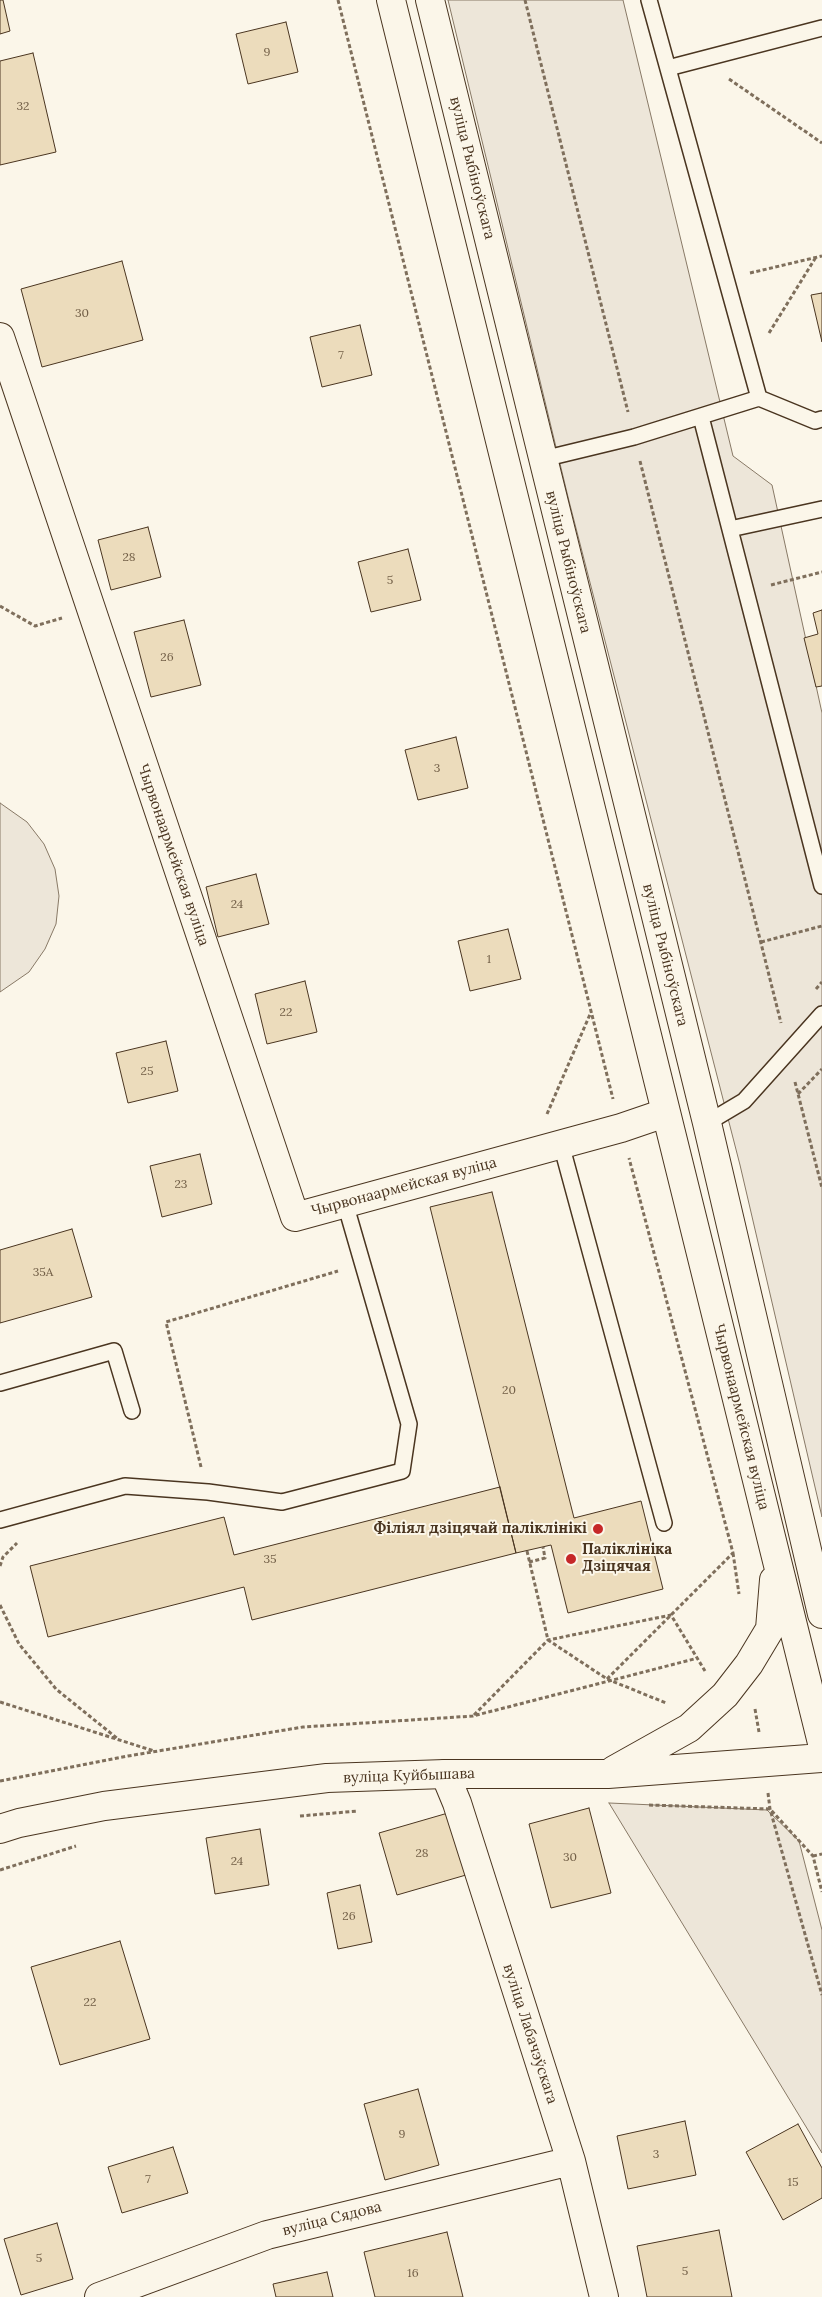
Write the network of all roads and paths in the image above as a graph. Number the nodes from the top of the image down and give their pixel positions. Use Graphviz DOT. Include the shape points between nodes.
graph roads {
  1 [pos="338,0"];
  2 [pos="391,0"];
  3 [pos="430,0"];
  4 [pos="525,0"];
  5 [pos="649,0"];
  6 [pos="822,28"];
  7 [pos="668,68"];
  8 [pos="822,256"];
  9 [pos="816,257"];
  10 [pos="726,279"];
  11 [pos="0,337"];
  12 [pos="750,364"];
  13 [pos="759,398"];
  14 [pos="701,416"];
  15 [pos="822,419"];
  16 [pos="634,438"];
  17 [pos="543,458"];
  18 [pos="822,509"];
  19 [pos="730,529"];
  20 [pos="822,572"];
  21 [pos="764,587"];
  22 [pos="0,606"];
  23 [pos="91,610"];
  24 [pos="822,886"];
  25 [pos="822,926"];
  26 [pos="761,942"];
  27 [pos="591,1012"];
  28 [pos="822,1014"];
  29 [pos="787,1050"];
  30 [pos="822,1069"];
  31 [pos="798,1094"];
  32 [pos="665,1113"];
  33 [pos="707,1123"];
  34 [pos="621,1128"];
  35 [pos="562,1144"];
  36 [pos="530,1153"];
  37 [pos="822,1188"];
  38 [pos="345,1204"];
  39 [pos="363,1264"];
  40 [pos="0,1383"];
  41 [pos="132,1411"];
  42 [pos="208,1492"];
  43 [pos="0,1520"];
  44 [pos="664,1523"];
  45 [pos="543,1547"];
  46 [pos="527,1550"];
  47 [pos="733,1553"];
  48 [pos="776,1558"];
  49 [pos="529,1562"];
  50 [pos="738,1601"];
  51 [pos="0,1605"];
  52 [pos="822,1614"];
  53 [pos="671,1615"];
  54 [pos="548,1640"];
  55 [pos="607,1680"];
  56 [pos="0,1702"];
  57 [pos="673,1706"];
  58 [pos="473,1716"];
  59 [pos="118,1740"];
  60 [pos="822,1743"];
  61 [pos="156,1752"];
  62 [pos="822,1758"];
  63 [pos="445,1774"];
  64 [pos="608,1774"];
  65 [pos="0,1781"];
  66 [pos="644,1805"];
  67 [pos="770,1809"];
  68 [pos="362,1811"];
  69 [pos="296,1816"];
  70 [pos="0,1830"];
  71 [pos="80,1845"];
  72 [pos="822,1854"];
  73 [pos="813,1856"];
  74 [pos="0,1870"];
  75 [pos="822,1892"];
  76 [pos="822,1995"];
  77 [pos="571,2161"];
  78 [pos="99,2297"];
  79 [pos="604,2297"];
  1 -- 27 [label="path"];
  2 -- 32 [label="main road"];
  3 -- 17 [label="main road, вуліца Рыбіноўскага"];
  4 -- 16 [label="path"];
  5 -- 7 [label="lane"];
  6 -- 7 [label="lane"];
  7 -- 10 [label="lane"];
  8 -- 9 [label="path"];
  9 -- 10 [label="path"];
  9 -- 12 [label="path"];
  10 -- 12 [label="lane"];
  11 -- 23 [label="main road, Чырвонаармейская вуліца"];
  12 -- 13 [label="lane"];
  13 -- 14 [label="lane"];
  13 -- 15 [label="lane" via="815,421"];
  14 -- 16 [label="lane"];
  14 -- 19 [label="lane"];
  16 -- 17 [label="lane"];
  16 -- 26 [label="path"];
  17 -- 33 [label="main road, вуліца Рыбіноўскага"];
  18 -- 19 [label="lane"];
  19 -- 24 [label="lane"];
  20 -- 21 [label="path"];
  22 -- 23 [label="path" via="35,626"];
  23 -- 38 [label="main road, Чырвонаармейская вуліца" via="295,1217"];
  25 -- 26 [label="path"];
  26 -- 29 [label="path"];
  27 -- 34 [label="path"];
  27 -- 36 [label="path"];
  28 -- 29 [label="lane"];
  29 -- 31 [label="path"];
  29 -- 33 [label="lane" via="744,1101"];
  30 -- 31 [label="path"];
  31 -- 37 [label="path"];
  32 -- 34 [label="main road, Чырвонаармейская вуліца"];
  32 -- 48 [label="main road, Чырвонаармейская вуліца"];
  33 -- 52 [label="main road"];
  34 -- 35 [label="main road, Чырвонаармейская вуліца"];
  34 -- 47 [label="path"];
  35 -- 36 [label="main road, Чырвонаармейская вуліца"];
  35 -- 44 [label="lane"];
  36 -- 38 [label="main road, Чырвонаармейская вуліца"];
  38 -- 39 [label="lane"];
  39 -- 42 [label="path" via="166,1322"];
  39 -- 42 [label="lane" via="409,1424 402,1471 282,1502"];
  40 -- 41 [label="lane" via="114,1351"];
  42 -- 43 [label="lane" via="125,1486"];
  45 -- 49 [label="path" via="545,1558"];
  46 -- 49 [label="path"];
  47 -- 50 [label="path"];
  47 -- 53 [label="path"];
  48 -- 60 [label="main road, Чырвонаармейская вуліца"];
  48 -- 64 [label="main road" via="770,1629 725,1695 689,1728"];
  49 -- 54 [label="path"];
  51 -- 59 [label="path" via="19,1644 56,1689"];
  53 -- 54 [label="path"];
  53 -- 55 [label="path"];
  53 -- 55 [label="path" via="698,1658"];
  54 -- 55 [label="path"];
  54 -- 58 [label="path"];
  55 -- 57 [label="path"];
  55 -- 58 [label="path"];
  56 -- 59 [label="path"];
  58 -- 61 [label="path" via="303,1727"];
  59 -- 61 [label="path"];
  61 -- 65 [label="path"];
  62 -- 64 [label="main road, вуліца Куйбышава"];
  63 -- 64 [label="main road, вуліца Куйбышава"];
  63 -- 70 [label="main road, вуліца Куйбышава" via="327,1778 216,1790 104,1806 19,1823"];
  63 -- 77 [label="main road, вуліца Лабачэўскага"];
  66 -- 67 [label="path"];
  67 -- 73 [label="path"];
  67 -- 76 [label="path"];
  68 -- 69 [label="path"];
  71 -- 74 [label="path"];
  72 -- 73 [label="path"];
  73 -- 75 [label="path"];
  77 -- 78 [label="main road, вуліца Сядова" via="267,2236"];
  77 -- 79 [label="main road, вуліца Лабачэўскага"];
}
